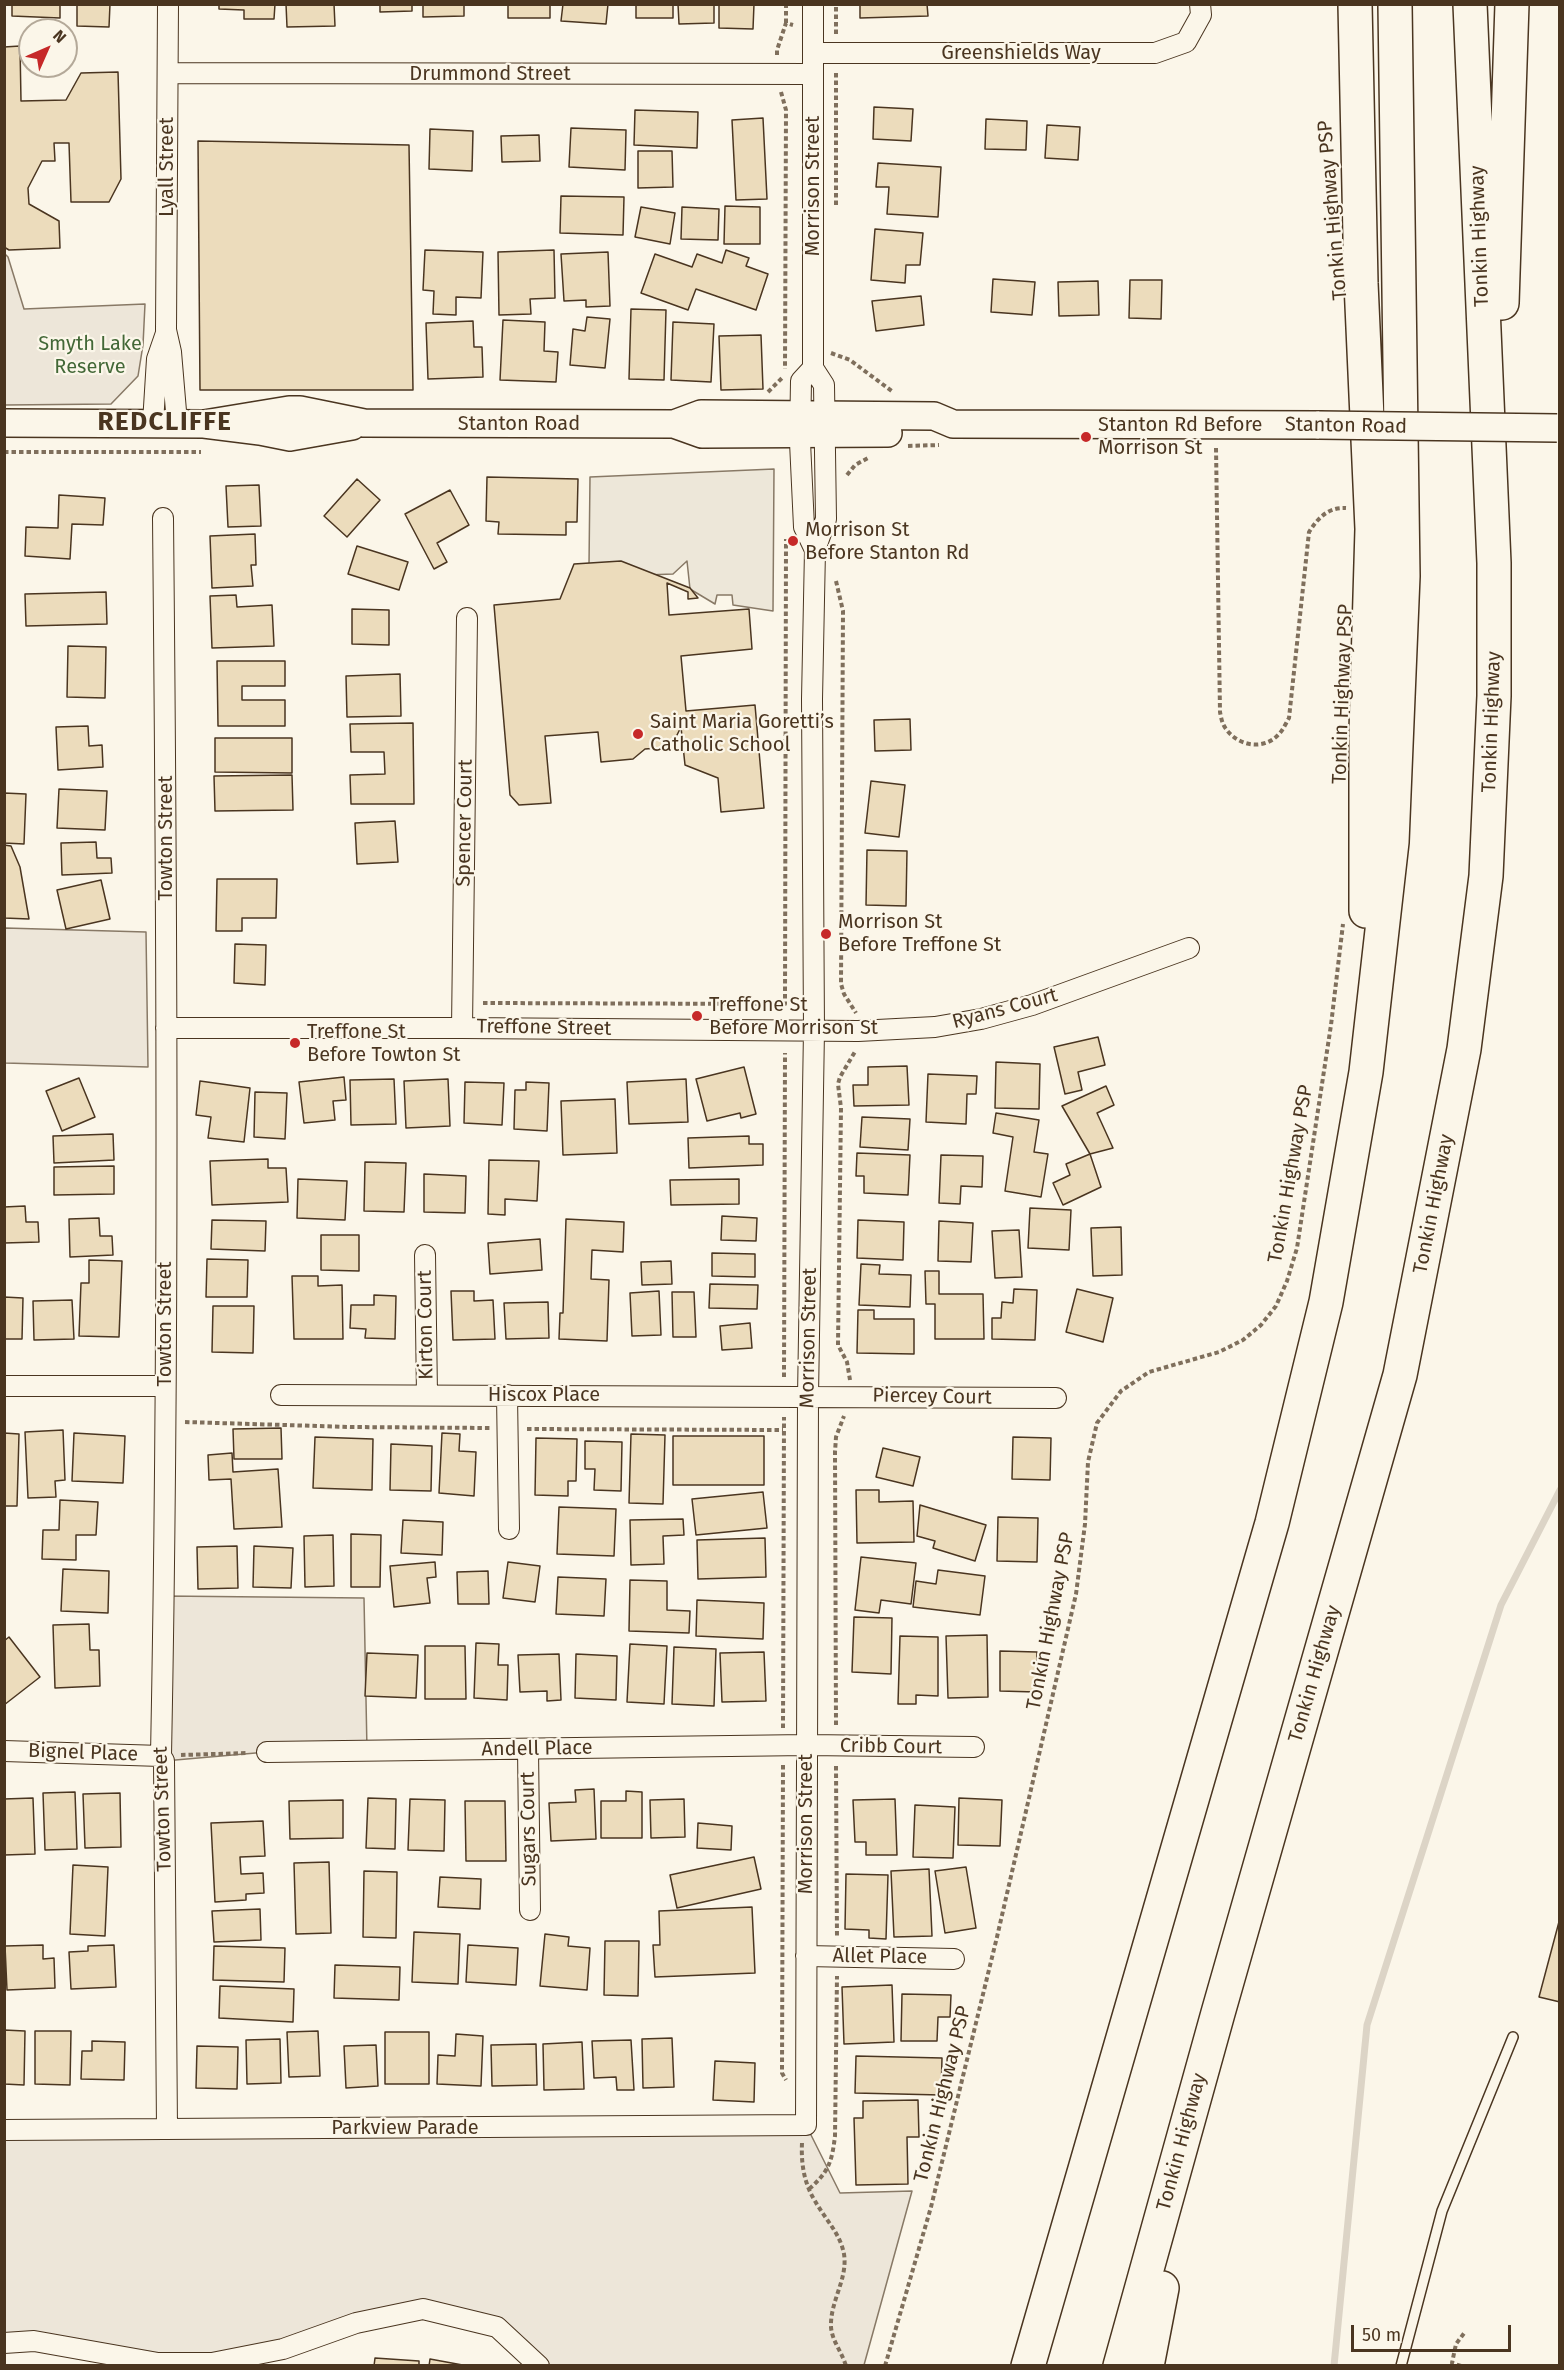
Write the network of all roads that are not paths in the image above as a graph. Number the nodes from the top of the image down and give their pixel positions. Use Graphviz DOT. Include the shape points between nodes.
graph roads {
  1 [pos="168,4"];
  2 [pos="813,4"];
  3 [pos="1200,4"];
  4 [pos="1355,4"];
  5 [pos="1395,4"];
  6 [pos="1470,4"];
  7 [pos="1512,4"];
  8 [pos="813,53"];
  9 [pos="168,73"];
  10 [pos="813,74"];
  11 [pos="813,368"];
  12 [pos="4,423"];
  13 [pos="165,423"];
  14 [pos="813,424"];
  15 [pos="1558,428"];
  16 [pos="163,518"];
  17 [pos="815,550"];
  18 [pos="1494,563"];
  19 [pos="468,618"];
  20 [pos="1189,948"];
  21 [pos="166,1028"];
  22 [pos="462,1028"];
  23 [pos="814,1030"];
  24 [pos="1366,1072"];
  25 [pos="425,1255"];
  26 [pos="4,1386"];
  27 [pos="165,1386"];
  28 [pos="281,1395"];
  29 [pos="427,1395"];
  30 [pos="507,1395"];
  31 [pos="808,1396"];
  32 [pos="1056,1398"];
  33 [pos="509,1529"];
  34 [pos="807,1746"];
  35 [pos="974,1748"];
  36 [pos="528,1749"];
  37 [pos="4,1751"];
  38 [pos="267,1752"];
  39 [pos="160,1756"];
  40 [pos="530,1910"];
  41 [pos="806,1956"];
  42 [pos="954,1959"];
  43 [pos="1218,2013"];
  44 [pos="1513,2037"];
  45 [pos="806,2125"];
  46 [pos="167,2129"];
  47 [pos="4,2130"];
  48 [pos="1043,2312"];
  49 [pos="4,2343"];
  50 [pos="158,2364"];
  51 [pos="539,2366"];
  52 [pos="1020,2366"];
  53 [pos="1028,2366"];
  54 [pos="1120,2366"];
  55 [pos="1147,2366"];
  56 [pos="1401,2366"];
  1 -- 9 [label="street, Lyall Street"];
  2 -- 8 [label="street, Morrison Street"];
  3 -- 8 [label="street, Greenshields Way" via="1201,15 1186,42 1155,53"];
  4 -- 24 [label="highway" via="1361,283 1372,529 1366,732"];
  5 -- 24 [label="highway" via="1402,576 1392,843"];
  6 -- 18 [label="highway, Tonkin Highway"];
  7 -- 18 [label="highway"];
  8 -- 10 [label="street, Morrison Street"];
  9 -- 10 [label="street, Drummond Street"];
  9 -- 13 [label="street, Lyall Street" via="166,330 157,359"];
  10 -- 11 [label="street, Morrison Street"];
  11 -- 14 [label="street, Morrison Street" via="824,385"];
  11 -- 14 [label="street, Morrison Street" via="801,381"];
  12 -- 13 [label="street, Stanton Road"];
  13 -- 14 [label="street, Stanton Road" via="204,424 290,437 364,423 674,424 702,434"];
  14 -- 15 [label="street, Stanton Road, bridge" via="934,416 953,424"];
  14 -- 17 [label="street, Morrison Street" via="804,527"];
  14 -- 17 [label="street, Morrison Street" via="826,478 826,519"];
  16 -- 21 [label="street, Towton Street"];
  17 -- 23 [label="street, Morrison Street"];
  18 -- 43 [label="highway, Tonkin Highway" via="1494,696 1486,876 1464,1049 1400,1376"];
  19 -- 22 [label="street, Spencer Court"];
  20 -- 23 [label="street, Ryans Court" via="1032,1005 981,1019 935,1027"];
  21 -- 22 [label="street, Treffone Street"];
  21 -- 27 [label="street, Towton Street"];
  22 -- 23 [label="street, Treffone Street"];
  23 -- 31 [label="street, Morrison Street"];
  24 -- 48 [label="highway" via="1326,1302 1272,1523"];
  25 -- 29 [label="street, Kirton Court"];
  26 -- 27 [label="street"];
  27 -- 39 [label="street, Towton Street"];
  28 -- 29 [label="street, Hiscox Place"];
  29 -- 30 [label="street, Hiscox Place"];
  30 -- 31 [label="street, Hiscox Place"];
  30 -- 33 [label="street"];
  31 -- 32 [label="street, Piercey Court"];
  31 -- 34 [label="street, Morrison Street"];
  34 -- 35 [label="street, Cribb Court"];
  34 -- 36 [label="street, Andell Place"];
  34 -- 41 [label="street, Morrison Street"];
  36 -- 38 [label="street, Andell Place"];
  36 -- 40 [label="street, Sugars Court"];
  37 -- 39 [label="street, Bignel Place"];
  39 -- 46 [label="street, Towton Street" via="164,1761"];
  41 -- 42 [label="street, Allet Place"];
  41 -- 45 [label="street, Morrison Street"];
  43 -- 54 [label="highway, Tonkin Highway"];
  43 -- 55 [label="highway"];
  44 -- 56 [label="lane" via="1442,2211"];
  45 -- 46 [label="street, Parkview Parade"];
  46 -- 47 [label="street, Parkview Parade"];
  48 -- 52 [label="highway"];
  48 -- 53 [label="highway"];
  49 -- 50 [label="street" via="34,2341"];
  50 -- 51 [label="street" via="212,2363 284,2349 356,2323 423,2309 497,2327"];
}
